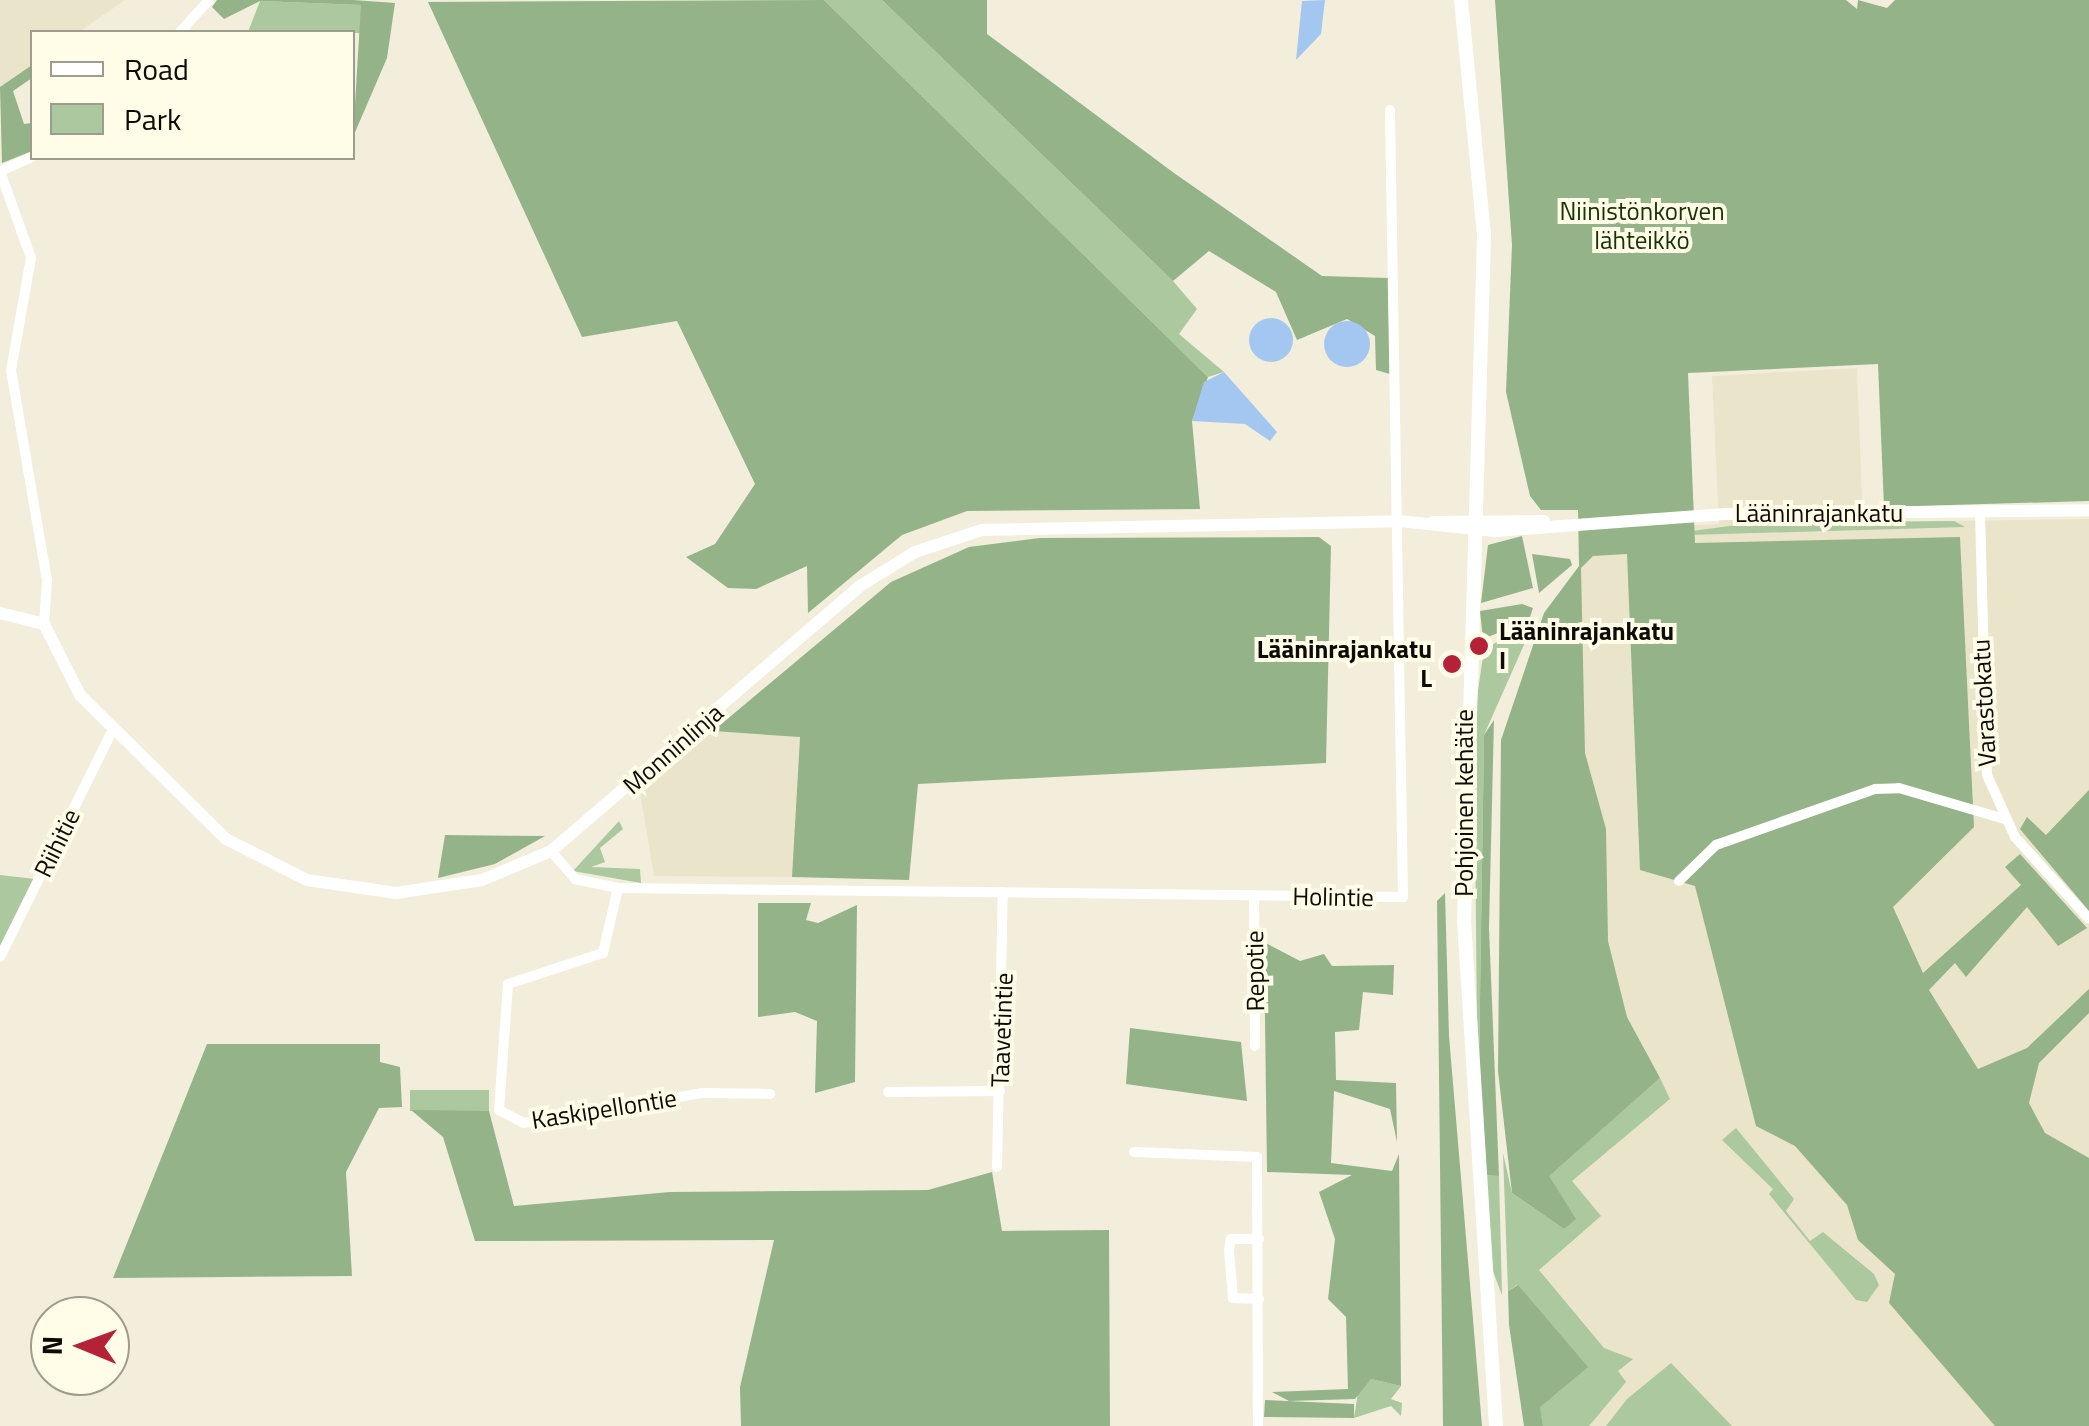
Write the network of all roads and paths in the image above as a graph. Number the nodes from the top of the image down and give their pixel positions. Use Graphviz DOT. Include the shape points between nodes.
graph roads {
  1 [pos="208,0"];
  2 [pos="1461,0"];
  3 [pos="182,30"];
  4 [pos="1390,110"];
  5 [pos="30,158"];
  6 [pos="2089,510"];
  7 [pos="1980,512"];
  8 [pos="1399,520"];
  9 [pos="1471,523"];
  10 [pos="0,613"];
  11 [pos="44,624"];
  12 [pos="113,729"];
  13 [pos="2004,819"];
  14 [pos="550,851"];
  15 [pos="1679,880"];
  16 [pos="618,888"];
  17 [pos="1004,892"];
  18 [pos="1254,896"];
  19 [pos="2089,919"];
  20 [pos="0,957"];
  21 [pos="1255,1046"];
  22 [pos="1000,1091"];
  23 [pos="888,1092"];
  24 [pos="770,1094"];
  25 [pos="1134,1152"];
  26 [pos="997,1167"];
  27 [pos="1259,1240"];
  28 [pos="1259,1299"];
  29 [pos="1258,1426"];
  30 [pos="1496,1426"];
  1 -- 3 [label="street"];
  2 -- 9 [label="main road, Pohjoinen kehätie" via="1484,236"];
  4 -- 8 [label="street, Holintie"];
  5 -- 11 [label="street" via="0,171 31,258 10,370 47,580"];
  6 -- 7 [label="street, Lääninrajankatu"];
  7 -- 9 [label="street, Lääninrajankatu"];
  7 -- 13 [label="street, Varastokatu" via="1984,758"];
  8 -- 9 [label="street, Monninlinja"];
  8 -- 14 [label="street, Monninlinja" via="1032,524 935,544 860,586"];
  8 -- 18 [label="street, Holintie" via="1403,898"];
  9 -- 30 [label="main road, Pohjoinen kehätie" via="1467,1024"];
  10 -- 11 [label="street"];
  11 -- 12 [label="street, Monninlinja" via="70,683"];
  12 -- 14 [label="street, Monninlinja" via="215,830 320,884 427,891"];
  12 -- 20 [label="street, Riihitie"];
  13 -- 15 [label="street" via="1900,788 1875,789 1716,845"];
  13 -- 19 [label="street, Varastokatu"];
  14 -- 16 [label="street, Holintie" via="575,879"];
  16 -- 17 [label="street, Holintie"];
  16 -- 24 [label="street, Kaskipellontie" via="603,953 508,984 499,1110 523,1122 702,1093"];
  17 -- 18 [label="street, Holintie"];
  17 -- 22 [label="street, Taavetintie"];
  18 -- 21 [label="street, Repotie"];
  22 -- 23 [label="street"];
  22 -- 26 [label="street, Taavetintie"];
  25 -- 27 [label="street" via="1257,1156"];
  27 -- 28 [label="street"];
  27 -- 28 [label="street" via="1231,1240 1229,1250 1233,1298"];
  28 -- 29 [label="street"];
}
